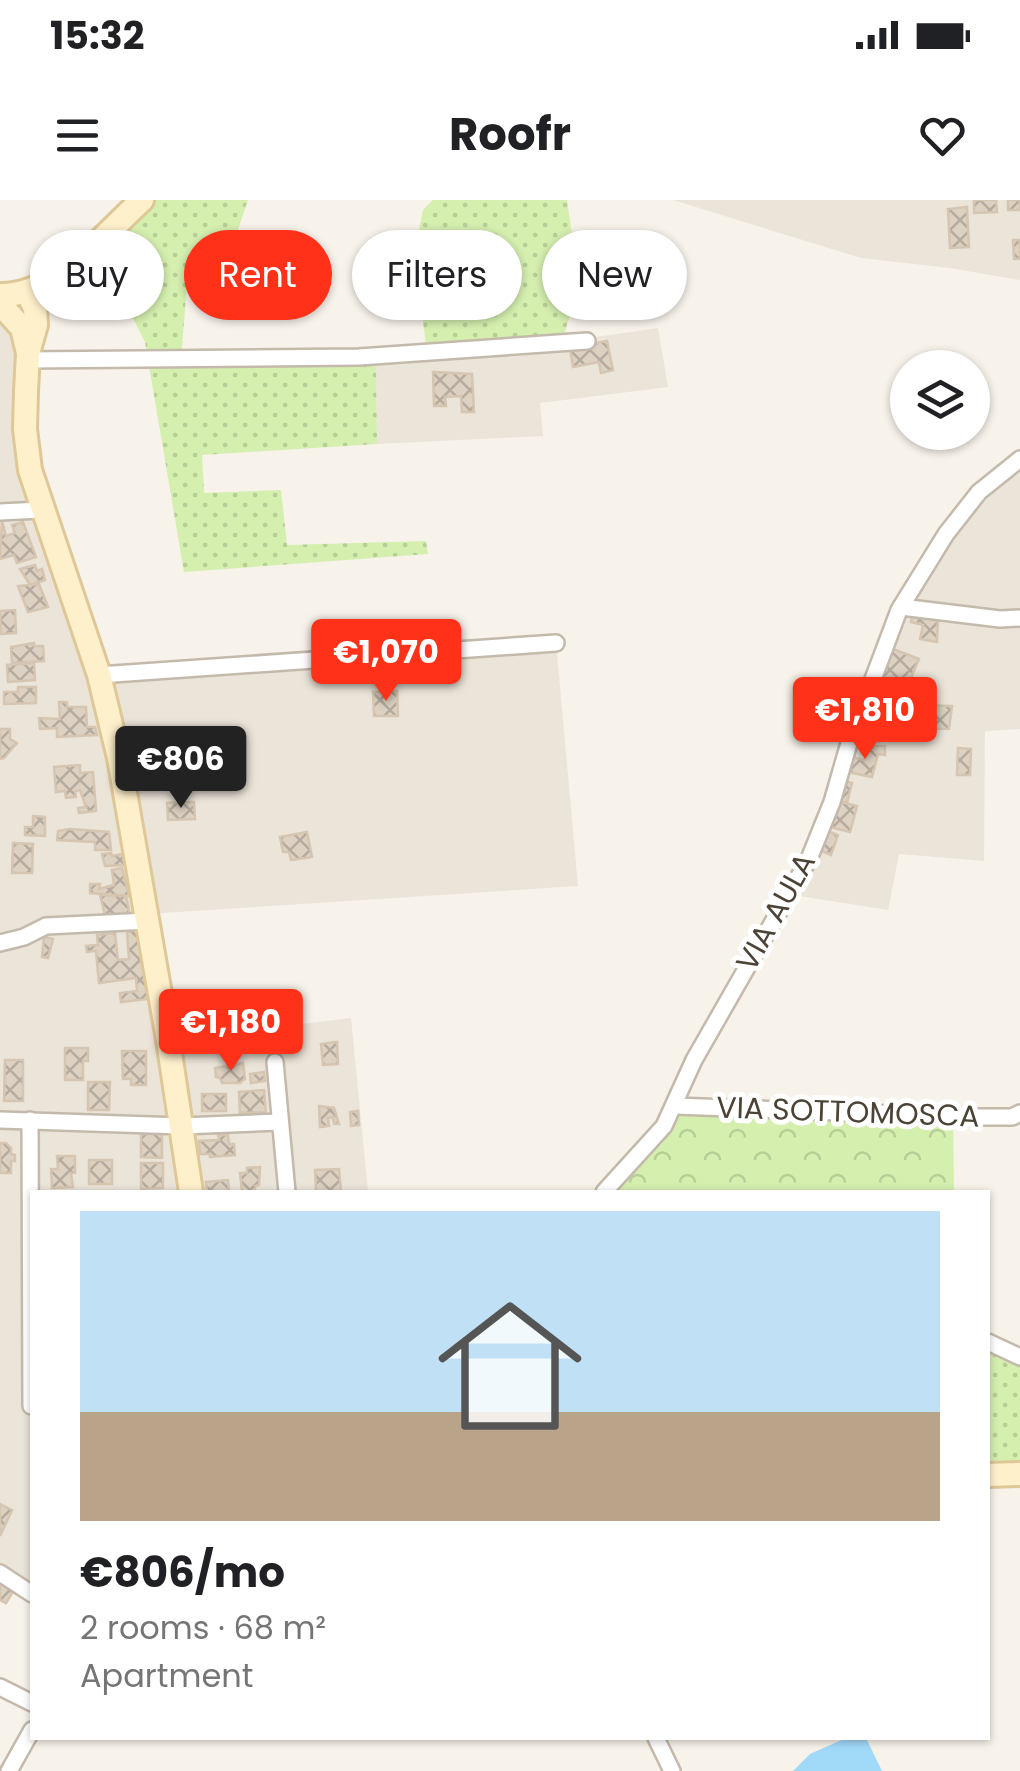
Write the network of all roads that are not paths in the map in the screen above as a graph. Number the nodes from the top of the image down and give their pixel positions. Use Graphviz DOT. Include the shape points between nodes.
graph roads {
  1 [pos="142,200"];
  2 [pos="109,230"];
  3 [pos="30,290"];
  4 [pos="27,292"];
  5 [pos="0,295"];
  6 [pos="0,304"];
  7 [pos="33,320"];
  8 [pos="29,327"];
  9 [pos="587,341"];
  10 [pos="28,357"];
  11 [pos="1020,459"];
  12 [pos="42,510"];
  13 [pos="0,512"];
  14 [pos="902,606"];
  15 [pos="1020,618"];
  16 [pos="556,643"];
  17 [pos="99,675"];
  18 [pos="148,921"];
  19 [pos="0,942"];
  20 [pos="275,1062"];
  21 [pos="675,1106"];
  22 [pos="1020,1113"];
  23 [pos="0,1120"];
  24 [pos="30,1120"];
  25 [pos="280,1122"];
  26 [pos="182,1126"];
  27 [pos="30,1190"];
  28 [pos="190,1190"];
  29 [pos="287,1190"];
  30 [pos="606,1190"];
  31 [pos="990,1343"];
  32 [pos="1020,1357"];
  33 [pos="1020,1474"];
  34 [pos="990,1475"];
  35 [pos="0,1573"];
  36 [pos="30,1593"];
  37 [pos="0,1687"];
  38 [pos="30,1702"];
  39 [pos="30,1733"];
  40 [pos="657,1740"];
  41 [pos="8,1771"];
  42 [pos="672,1771"];
  1 -- 2 [label="main road"];
  3 -- 4 [label="main road"];
  4 -- 5 [label="main road"];
  4 -- 8 [label="main road" via="35,308"];
  6 -- 8 [label="main road"];
  7 -- 8 [label="main road"];
  8 -- 10 [label="main road"];
  9 -- 10 [label="street" via="359,357"];
  10 -- 12 [label="main road" via="24,430"];
  11 -- 14 [label="street, VIA AULA" via="979,492"];
  12 -- 13 [label="street"];
  12 -- 17 [label="main road"];
  14 -- 15 [label="street"];
  14 -- 21 [label="street, VIA AULA" via="808,858"];
  16 -- 17 [label="street"];
  17 -- 18 [label="main road"];
  18 -- 19 [label="street" via="46,926"];
  18 -- 26 [label="main road"];
  20 -- 25 [label="street"];
  21 -- 22 [label="street, VIA SOTTOMOSCA" via="972,1118"];
  21 -- 30 [label="street, VIA AULA"];
  23 -- 24 [label="street"];
  24 -- 26 [label="street"];
  24 -- 27 [label="street"];
  25 -- 26 [label="street"];
  25 -- 29 [label="street"];
  26 -- 28 [label="main road"];
  31 -- 32 [label="street"];
  33 -- 34 [label="main road"];
  35 -- 36 [label="street"];
  37 -- 38 [label="street"];
  39 -- 41 [label="street"];
  40 -- 42 [label="street"];
}
